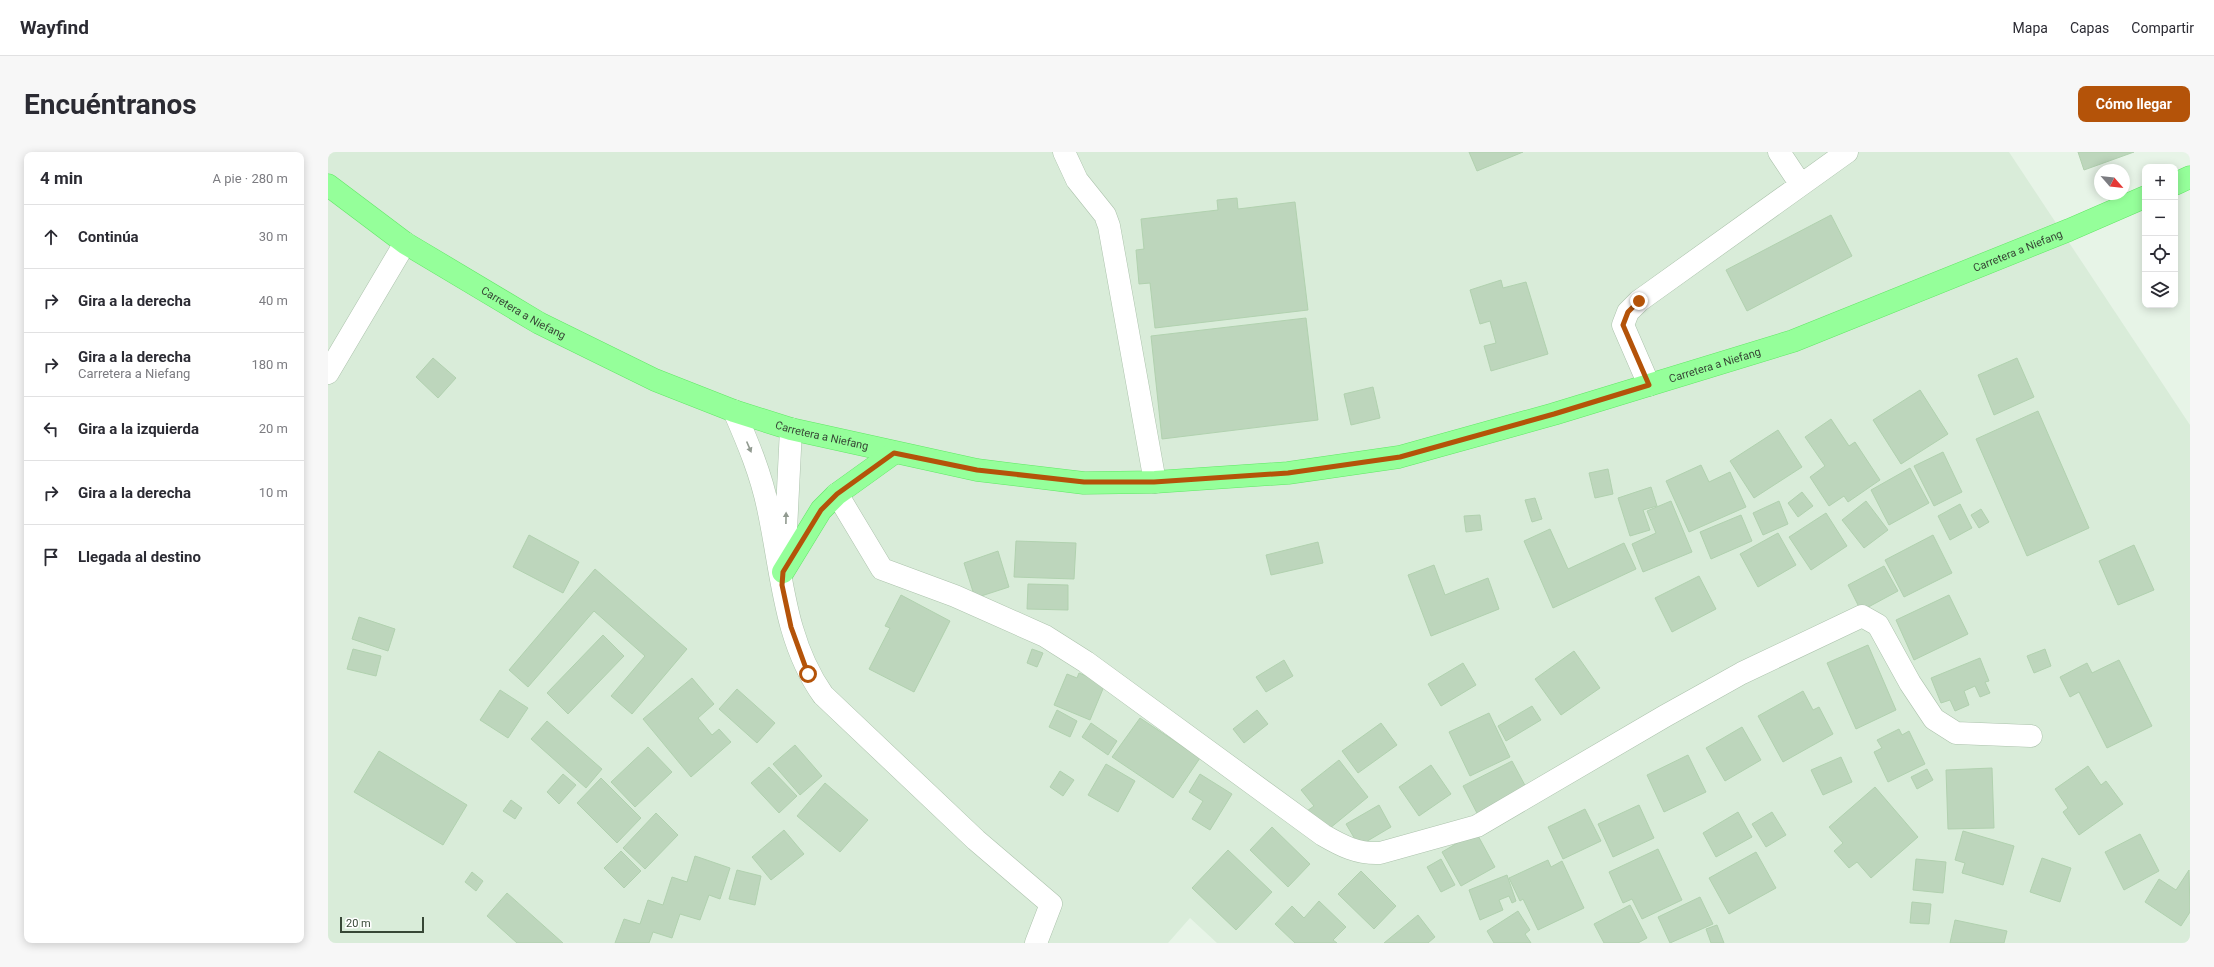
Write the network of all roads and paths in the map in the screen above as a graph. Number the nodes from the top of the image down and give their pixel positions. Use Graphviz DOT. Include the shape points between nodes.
graph roads {
  1 [pos="1064,152"];
  2 [pos="1779,152"];
  3 [pos="1848,152"];
  4 [pos="2190,177"];
  5 [pos="2178,183"];
  6 [pos="328,185"];
  7 [pos="1801,185"];
  8 [pos="2142,198"];
  9 [pos="405,243"];
  10 [pos="328,372"];
  11 [pos="1649,385"];
  12 [pos="734,412"];
  13 [pos="791,429"];
  14 [pos="894,453"];
  15 [pos="1154,482"];
  16 [pos="837,494"];
  17 [pos="782,579"];
  18 [pos="2031,736"];
  19 [pos="1036,943"];
  1 -- 15 [label="street" via="1077,180 1105,215 1109,226"];
  2 -- 7 [label="street"];
  3 -- 7 [label="street"];
  4 -- 5 [label="main road"];
  6 -- 9 [label="main road, Carretera a Niefang"];
  7 -- 11 [label="street" via="1639,301 1628,312 1623,325"];
  8 -- 11 [label="main road, Carretera a Niefang" via="1793,341"];
  9 -- 10 [label="street"];
  9 -- 12 [label="main road, Carretera a Niefang" via="539,323 655,380"];
  11 -- 15 [label="main road, Carretera a Niefang" via="1400,457 1288,473"];
  12 -- 13 [label="main road, Carretera a Niefang"];
  12 -- 17 [label="street, one-way" via="758,468"];
  13 -- 14 [label="main road, Carretera a Niefang"];
  17 -- 13 [label="street, one-way"];
  14 -- 15 [label="main road, Carretera a Niefang" via="977,470 1076,482"];
  14 -- 16 [label="main road"];
  16 -- 17 [label="main road" via="821,510"];
  16 -- 18 [label="street" via="882,570 955,596 1045,636 1092,667 1323,835 1348,849 1366,854 1380,853 1477,826 1742,673 1862,616 1878,625 1910,683 1934,719 1956,733"];
  17 -- 19 [label="street" via="798,649 808,674 823,696 976,840 1050,904"];
}
